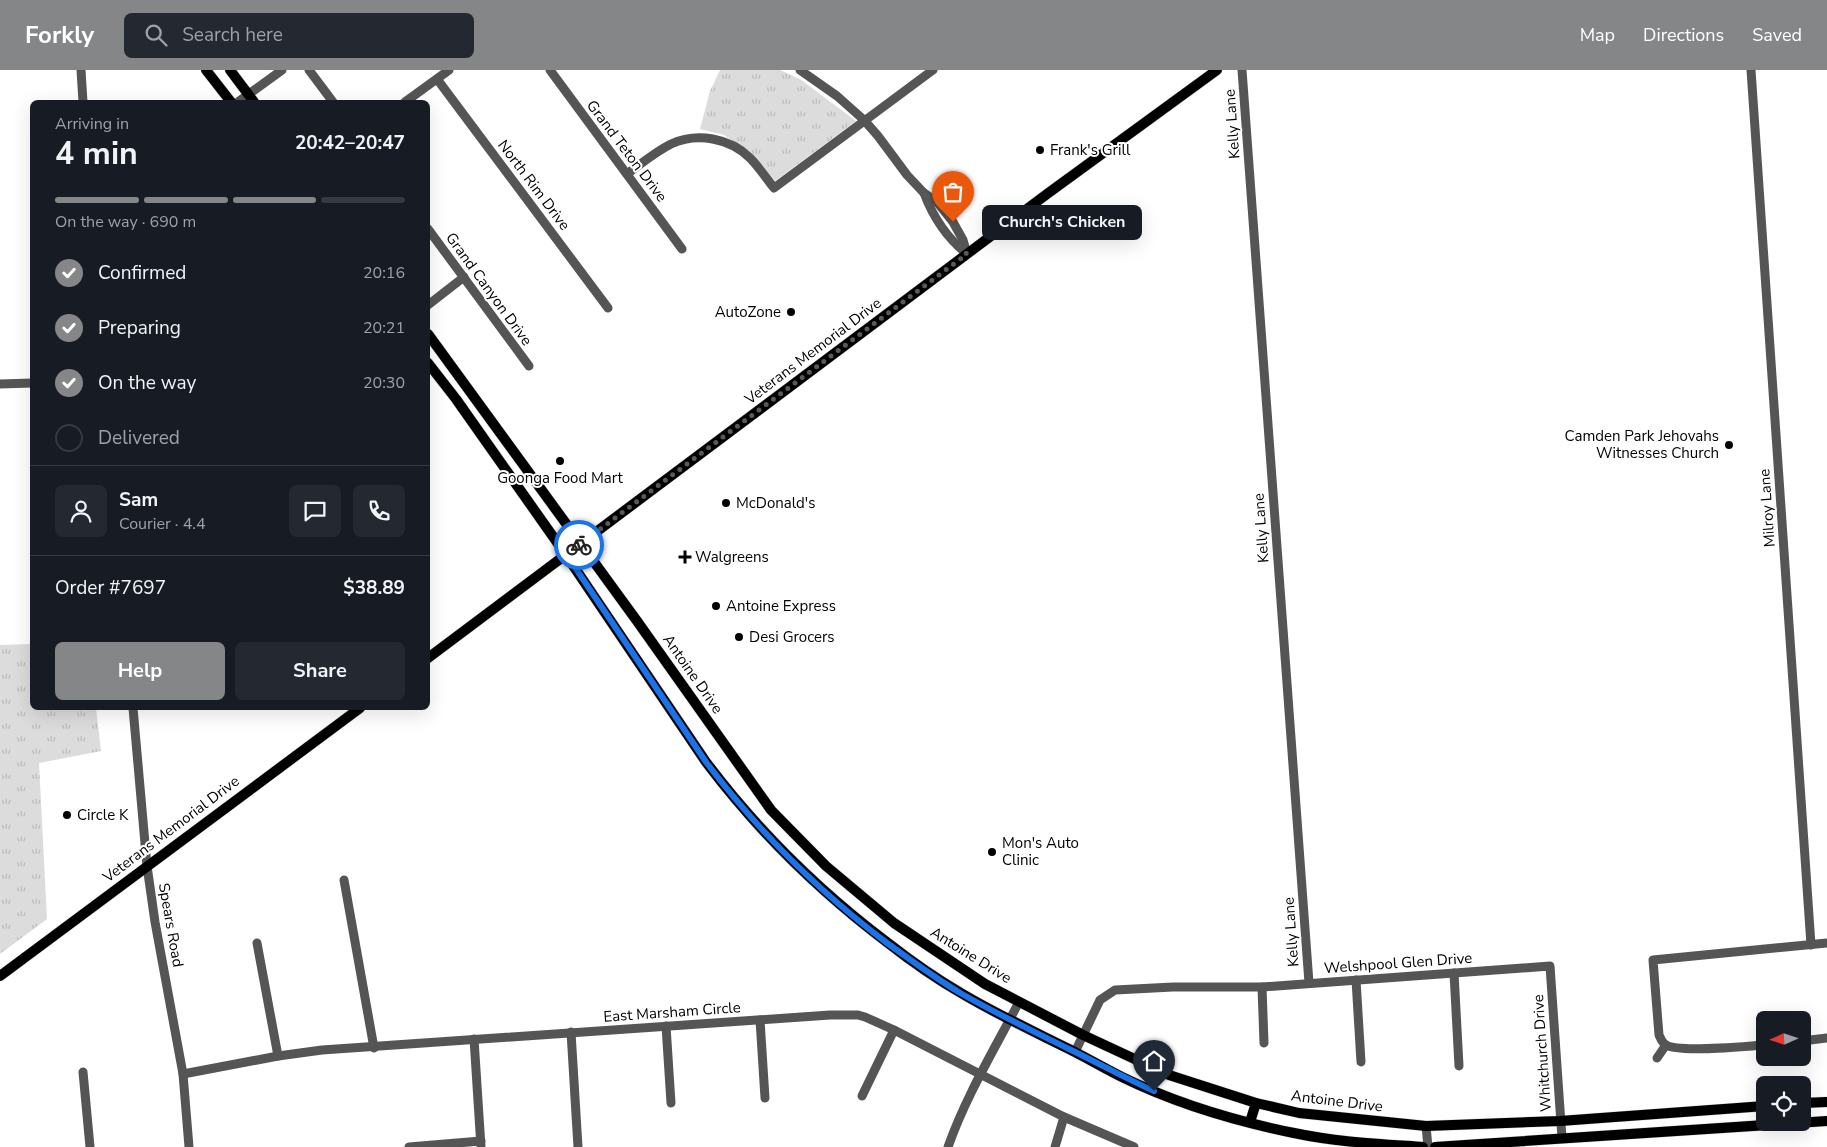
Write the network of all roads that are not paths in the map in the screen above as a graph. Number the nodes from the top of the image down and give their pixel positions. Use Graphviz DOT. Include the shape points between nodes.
graph roads {
  1 [pos="81,70"];
  2 [pos="206,70"];
  3 [pos="230,70"];
  4 [pos="282,70"];
  5 [pos="309,70"];
  6 [pos="449,70"];
  7 [pos="550,70"];
  8 [pos="800,70"];
  9 [pos="933,70"];
  10 [pos="1217,70"];
  11 [pos="1242,70"];
  12 [pos="1752,70"];
  13 [pos="437,79"];
  14 [pos="251,98"];
  15 [pos="83,100"];
  16 [pos="229,100"];
  17 [pos="332,100"];
  18 [pos="408,100"];
  19 [pos="864,120"];
  20 [pos="627,174"];
  21 [pos="430,232"];
  22 [pos="682,249"];
  23 [pos="967,254"];
  24 [pos="464,278"];
  25 [pos="430,304"];
  26 [pos="608,308"];
  27 [pos="430,337"];
  28 [pos="430,366"];
  29 [pos="529,366"];
  30 [pos="30,382"];
  31 [pos="0,384"];
  32 [pos="480,406"];
  33 [pos="468,415"];
  34 [pos="580,544"];
  35 [pos="566,554"];
  36 [pos="430,656"];
  37 [pos="133,710"];
  38 [pos="357,710"];
  39 [pos="147,866"];
  40 [pos="344,880"];
  41 [pos="257,943"];
  42 [pos="1827,943"];
  43 [pos="1811,945"];
  44 [pos="1550,966"];
  45 [pos="1454,973"];
  46 [pos="0,976"];
  47 [pos="1356,980"];
  48 [pos="1309,983"];
  49 [pos="1262,987"];
  50 [pos="1019,1002"];
  51 [pos="760,1020"];
  52 [pos="1010,1020"];
  53 [pos="666,1026"];
  54 [pos="894,1030"];
  55 [pos="571,1032"];
  56 [pos="1083,1035"];
  57 [pos="1827,1038"];
  58 [pos="474,1039"];
  59 [pos="1811,1040"];
  60 [pos="1264,1043"];
  61 [pos="1666,1045"];
  62 [pos="1756,1045"];
  63 [pos="374,1048"];
  64 [pos="1075,1052"];
  65 [pos="278,1056"];
  66 [pos="1657,1058"];
  67 [pos="1361,1062"];
  68 [pos="1459,1066"];
  69 [pos="83,1072"];
  70 [pos="183,1074"];
  71 [pos="980,1074"];
  72 [pos="862,1096"];
  73 [pos="765,1098"];
  74 [pos="1827,1102"];
  75 [pos="671,1103"];
  76 [pos="1256,1103"];
  77 [pos="1811,1103"];
  78 [pos="1756,1107"];
  79 [pos="1707,1111"];
  80 [pos="1064,1117"];
  81 [pos="1560,1121"];
  82 [pos="1250,1122"];
  83 [pos="1827,1122"];
  84 [pos="1426,1126"];
  85 [pos="1708,1130"];
  86 [pos="1562,1138"];
  87 [pos="481,1144"];
  88 [pos="90,1147"];
  89 [pos="189,1147"];
  90 [pos="409,1147"];
  91 [pos="578,1147"];
  92 [pos="948,1147"];
  93 [pos="1055,1147"];
  94 [pos="1134,1147"];
  95 [pos="1424,1147"];
  96 [pos="1428,1147"];
  97 [pos="1435,1147"];
  1 -- 15 [label="street"];
  2 -- 16 [label="main road"];
  3 -- 14 [label="main road"];
  4 -- 14 [label="street"];
  5 -- 17 [label="street"];
  6 -- 13 [label="street"];
  7 -- 20 [label="street, Grand Teton Drive"];
  8 -- 19 [label="street"];
  9 -- 19 [label="street"];
  10 -- 23 [label="main road, Veterans Memorial Drive"];
  11 -- 48 [label="street, Kelly Lane"];
  12 -- 43 [label="street, Milroy Lane"];
  13 -- 18 [label="street"];
  13 -- 26 [label="street, North Rim Drive"];
  19 -- 20 [label="street" via="774,188 750,158 737,148 722,141 700,138 670,144"];
  19 -- 23 [label="street" via="924,193 943,229"];
  20 -- 22 [label="street, Grand Teton Drive"];
  21 -- 24 [label="street, Grand Canyon Drive"];
  23 -- 34 [label="main road, Veterans Memorial Drive"];
  24 -- 25 [label="street"];
  24 -- 29 [label="street, Grand Canyon Drive"];
  27 -- 32 [label="main road, Antoine Drive"];
  28 -- 33 [label="main road"];
  30 -- 31 [label="street"];
  32 -- 33 [label="main road"];
  32 -- 34 [label="main road, Antoine Drive"];
  33 -- 35 [label="main road"];
  34 -- 35 [label="main road, Veterans Memorial Drive"];
  34 -- 50 [label="main road, Antoine Drive" via="771,810 826,866 894,923 985,984"];
  35 -- 36 [label="main road, Veterans Memorial Drive"];
  35 -- 52 [label="main road" via="706,762 777,847 833,900 913,962"];
  37 -- 39 [label="street, Spears Road"];
  38 -- 39 [label="main road, Veterans Memorial Drive"];
  39 -- 46 [label="main road, Veterans Memorial Drive"];
  39 -- 70 [label="street, Spears Road"];
  40 -- 63 [label="street"];
  41 -- 65 [label="street"];
  42 -- 43 [label="street"];
  43 -- 61 [label="street" via="1653,960 1660,1036"];
  44 -- 45 [label="street, Welshpool Glen Drive"];
  44 -- 81 [label="street, Whitchurch Drive"];
  45 -- 47 [label="street, Welshpool Glen Drive"];
  45 -- 68 [label="street"];
  47 -- 48 [label="street, Welshpool Glen Drive"];
  47 -- 67 [label="street"];
  48 -- 49 [label="street, Welshpool Glen Drive"];
  49 -- 56 [label="street, Welshpool Glen Drive" via="1115,990 1100,1000"];
  49 -- 60 [label="street"];
  50 -- 52 [label="street"];
  50 -- 56 [label="main road, Antoine Drive"];
  51 -- 53 [label="street, East Marsham Circle"];
  51 -- 54 [label="street, East Marsham Circle" via="858,1015"];
  51 -- 73 [label="street"];
  52 -- 64 [label="main road"];
  52 -- 71 [label="street"];
  53 -- 55 [label="street, East Marsham Circle"];
  53 -- 75 [label="street"];
  54 -- 71 [label="street, East Marsham Circle"];
  54 -- 72 [label="street"];
  55 -- 58 [label="street, East Marsham Circle"];
  55 -- 91 [label="street"];
  56 -- 64 [label="street, Welshpool Glen Drive"];
  56 -- 76 [label="main road, Antoine Drive" via="1169,1075"];
  57 -- 59 [label="street"];
  58 -- 63 [label="street, East Marsham Circle"];
  58 -- 87 [label="street"];
  61 -- 62 [label="street" via="1698,1048"];
  61 -- 66 [label="street"];
  63 -- 65 [label="street, East Marsham Circle"];
  64 -- 82 [label="main road" via="1154,1091"];
  65 -- 70 [label="street, East Marsham Circle"];
  69 -- 88 [label="street"];
  70 -- 89 [label="street, Spears Road"];
  71 -- 80 [label="street, East Marsham Circle"];
  71 -- 92 [label="street"];
  74 -- 77 [label="main road"];
  76 -- 82 [label="main road"];
  76 -- 84 [label="main road, Antoine Drive" via="1299,1113"];
  78 -- 79 [label="main road, Antoine Drive"];
  79 -- 81 [label="main road, Antoine Drive"];
  79 -- 85 [label="main road"];
  80 -- 93 [label="street"];
  80 -- 94 [label="street, East Marsham Circle"];
  81 -- 84 [label="main road, Antoine Drive"];
  81 -- 86 [label="street, Whitchurch Drive"];
  82 -- 95 [label="main road" via="1328,1138"];
  83 -- 85 [label="main road"];
  84 -- 96 [label="street"];
  85 -- 86 [label="main road"];
  86 -- 97 [label="main road"];
  87 -- 90 [label="street"];
}
